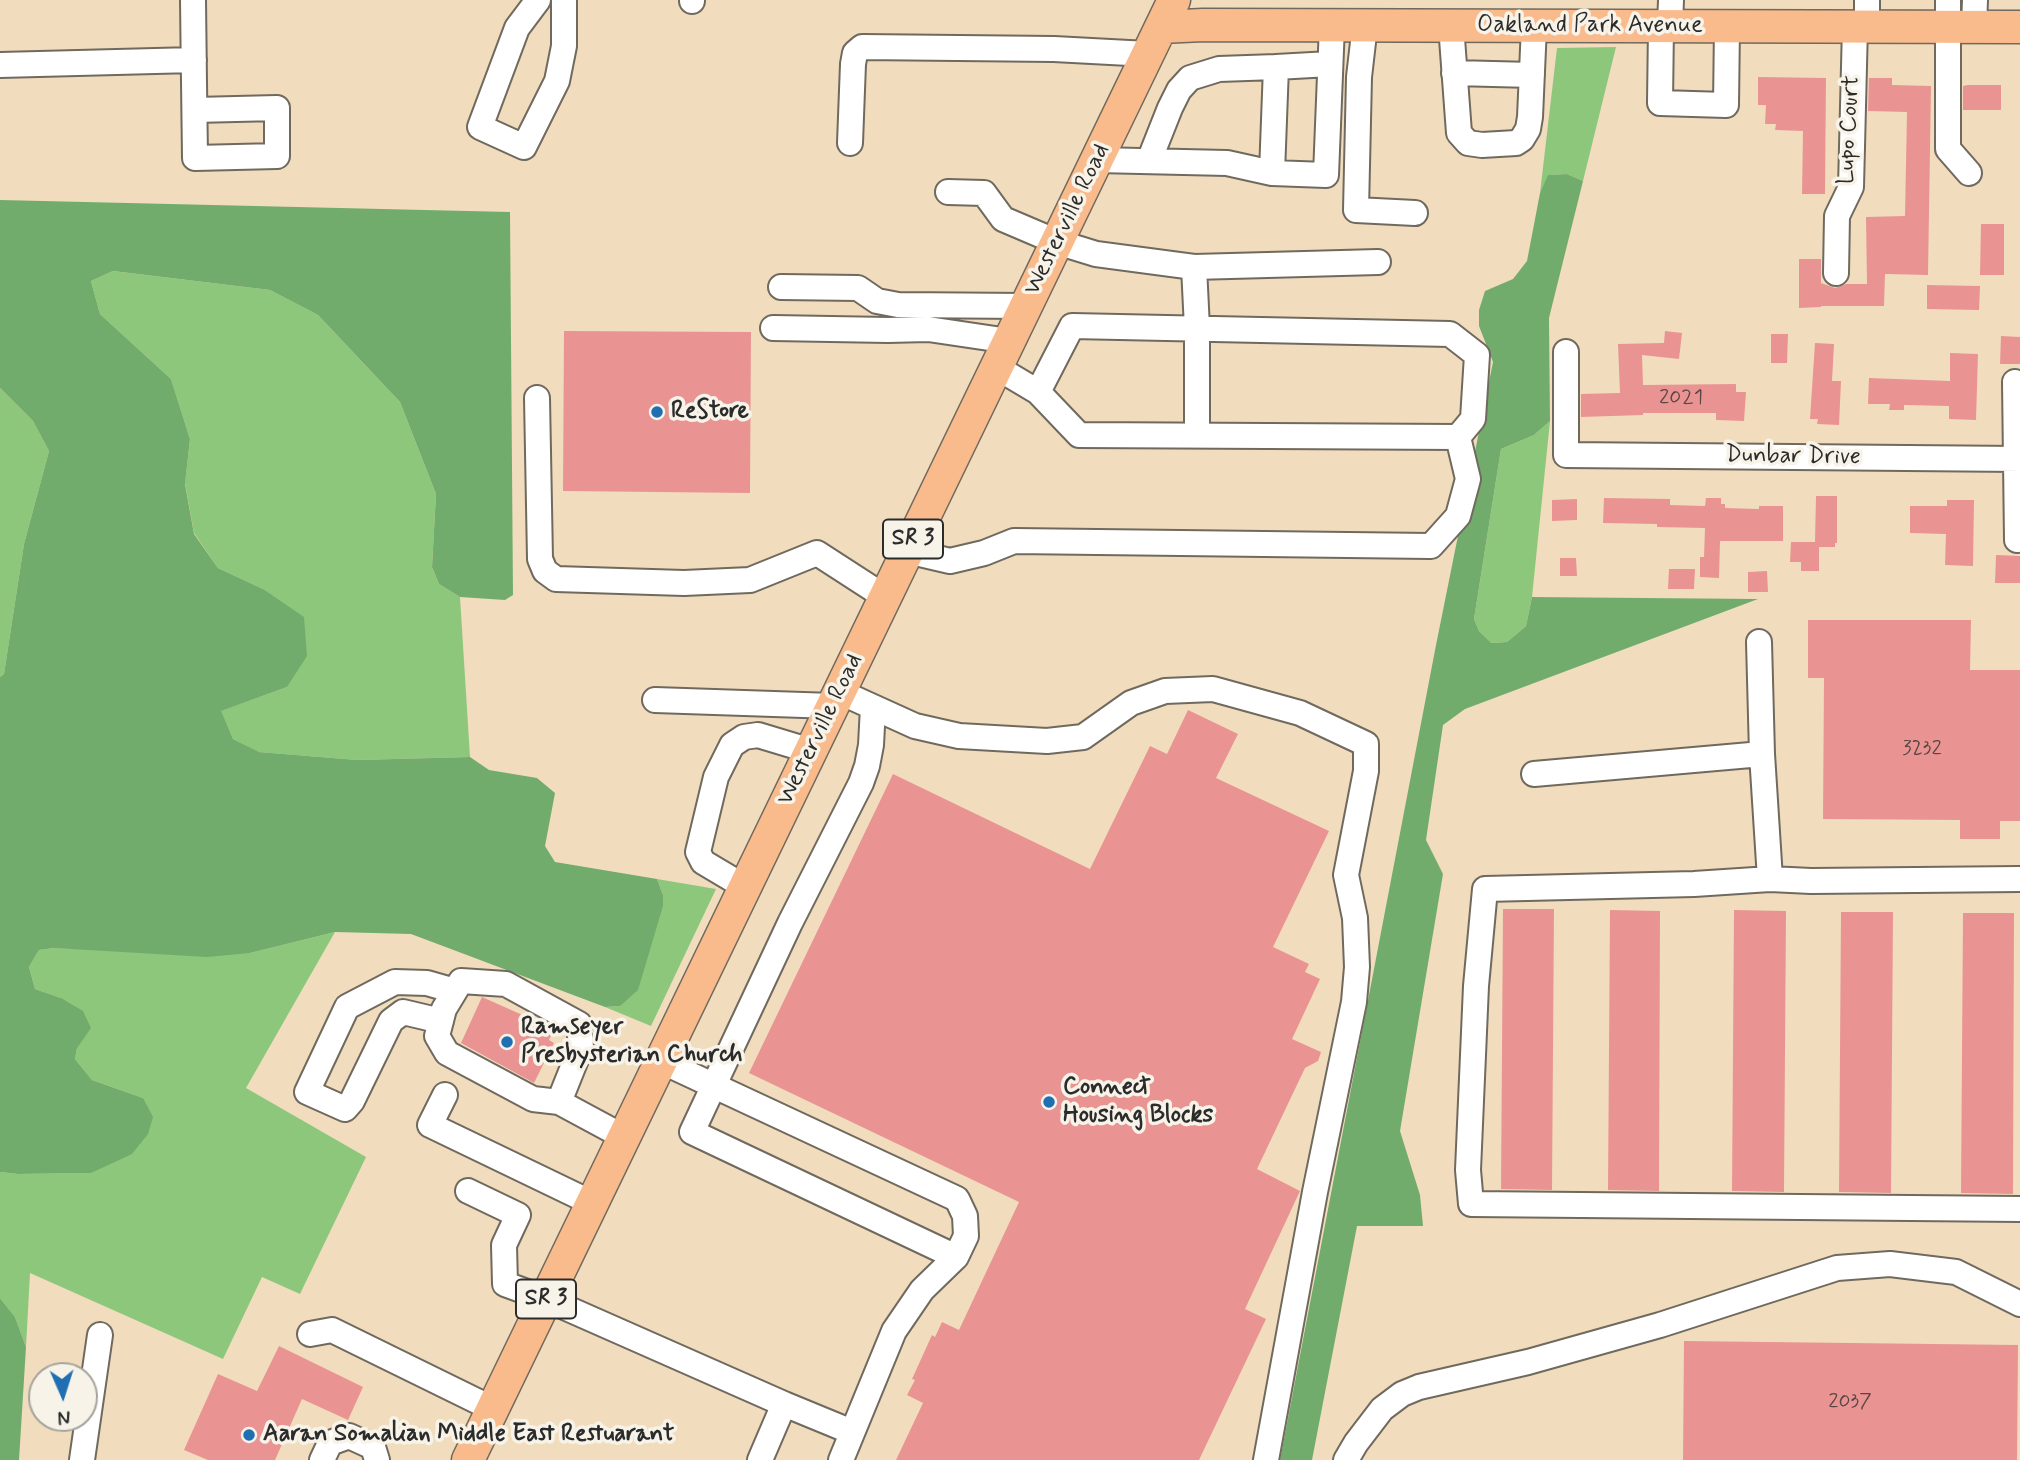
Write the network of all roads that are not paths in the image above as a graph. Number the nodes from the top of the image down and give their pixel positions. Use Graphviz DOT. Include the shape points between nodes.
graph roads {
  1 [pos="193,0"];
  2 [pos="538,0"];
  3 [pos="564,0"];
  4 [pos="1962,13"];
  5 [pos="1667,17"];
  6 [pos="1863,18"];
  7 [pos="1332,25"];
  8 [pos="1365,25"];
  9 [pos="1451,25"];
  10 [pos="1534,26"];
  11 [pos="1727,26"];
  12 [pos="1161,27"];
  13 [pos="2020,27"];
  14 [pos="1330,64"];
  15 [pos="0,65"];
  16 [pos="1276,67"];
  17 [pos="194,71"];
  18 [pos="1454,73"];
  19 [pos="1532,75"];
  20 [pos="195,110"];
  21 [pos="850,143"];
  22 [pos="1097,160"];
  23 [pos="1149,161"];
  24 [pos="1272,173"];
  25 [pos="1969,173"];
  26 [pos="948,192"];
  27 [pos="1415,213"];
  28 [pos="1057,242"];
  29 [pos="1378,262"];
  30 [pos="1194,267"];
  31 [pos="1836,273"];
  32 [pos="781,287"];
  33 [pos="1026,306"];
  34 [pos="773,328"];
  35 [pos="1197,328"];
  36 [pos="1566,352"];
  37 [pos="1003,354"];
  38 [pos="2015,382"];
  39 [pos="1038,392"];
  40 [pos="537,398"];
  41 [pos="1198,435"];
  42 [pos="1458,437"];
  43 [pos="2018,459"];
  44 [pos="2017,540"];
  45 [pos="907,551"];
  46 [pos="885,597"];
  47 [pos="1759,642"];
  48 [pos="836,699"];
  49 [pos="655,700"];
  50 [pos="873,707"];
  51 [pos="811,751"];
  52 [pos="1762,754"];
  53 [pos="1534,774"];
  54 [pos="1770,879"];
  55 [pos="2020,879"];
  56 [pos="745,887"];
  57 [pos="455,991"];
  58 [pos="441,1021"];
  59 [pos="661,1061"];
  60 [pos="715,1085"];
  61 [pos="444,1095"];
  62 [pos="559,1102"];
  63 [pos="624,1137"];
  64 [pos="468,1191"];
  65 [pos="593,1203"];
  66 [pos="2020,1209"];
  67 [pos="956,1257"];
  68 [pos="546,1299"];
  69 [pos="2020,1304"];
  70 [pos="310,1334"];
  71 [pos="100,1335"];
  72 [pos="783,1404"];
  73 [pos="493,1409"];
  74 [pos="852,1432"];
  75 [pos="82,1460"];
  76 [pos="322,1460"];
  77 [pos="377,1460"];
  78 [pos="468,1460"];
  79 [pos="760,1460"];
  80 [pos="841,1460"];
  81 [pos="1266,1460"];
  82 [pos="1346,1460"];
  1 -- 17 [label="street"];
  2 -- 3 [label="street" via="517,28 480,127 524,147 557,81 564,46"];
  4 -- 6 [label="main road, Oakland Park Avenue"];
  4 -- 13 [label="main road, Oakland Park Avenue"];
  4 -- 25 [label="street" via="1948,149"];
  5 -- 10 [label="main road, Oakland Park Avenue"];
  5 -- 11 [label="main road, Oakland Park Avenue"];
  5 -- 11 [label="street" via="1660,103 1726,105"];
  6 -- 11 [label="main road, Oakland Park Avenue"];
  6 -- 31 [label="street, Lupo Court" via="1851,187 1837,216"];
  7 -- 8 [label="main road, Oakland Park Avenue"];
  7 -- 12 [label="main road, Oakland Park Avenue"];
  7 -- 14 [label="street"];
  8 -- 9 [label="main road, Oakland Park Avenue"];
  8 -- 27 [label="street" via="1356,210"];
  9 -- 10 [label="main road, Oakland Park Avenue"];
  9 -- 18 [label="street"];
  10 -- 19 [label="street"];
  12 -- 21 [label="street" via="1054,49 862,47 853,64"];
  12 -- 22 [label="main road, Westerville Road / SR 3"];
  14 -- 16 [label="street"];
  14 -- 24 [label="street" via="1326,175"];
  15 -- 17 [label="street"];
  16 -- 23 [label="street" via="1219,69 1190,78 1170,108"];
  16 -- 24 [label="street"];
  17 -- 20 [label="street"];
  18 -- 19 [label="street"];
  18 -- 19 [label="street" via="1459,133 1468,143 1482,145 1522,139 1530,117"];
  22 -- 23 [label="street"];
  22 -- 28 [label="main road, Westerville Road / SR 3"];
  23 -- 24 [label="street" via="1227,163"];
  26 -- 28 [label="street" via="984,192 1003,219"];
  28 -- 30 [label="street" via="1097,254"];
  28 -- 33 [label="main road, Westerville Road / SR 3"];
  29 -- 30 [label="street"];
  30 -- 35 [label="street"];
  32 -- 33 [label="street" via="858,288 877,301 898,306"];
  33 -- 37 [label="main road, Westerville Road / SR 3"];
  34 -- 37 [label="street" via="928,328"];
  35 -- 39 [label="street" via="1072,326"];
  35 -- 41 [label="street"];
  35 -- 42 [label="street" via="1450,334 1477,355 1474,419"];
  36 -- 43 [label="street, Dunbar Drive" via="1566,455"];
  37 -- 39 [label="street"];
  37 -- 45 [label="main road, Westerville Road / SR 3"];
  38 -- 43 [label="street"];
  39 -- 41 [label="street" via="1079,435"];
  40 -- 46 [label="street" via="540,559 545,571 556,579 750,580 817,553"];
  41 -- 42 [label="street"];
  42 -- 45 [label="street" via="1468,479 1458,516 1431,546 1014,541 950,561"];
  43 -- 44 [label="street"];
  45 -- 46 [label="main road, Westerville Road / SR 3"];
  46 -- 48 [label="main road, Westerville Road / SR 3"];
  47 -- 52 [label="street"];
  48 -- 49 [label="street"];
  48 -- 50 [label="street"];
  48 -- 51 [label="main road, Westerville Road / SR 3"];
  50 -- 60 [label="street" via="871,745 861,783"];
  50 -- 81 [label="street" via="915,726 959,736 1047,741 1083,737 1131,703 1165,691 1213,689 1300,713 1366,744 1366,771 1346,875 1355,918 1354,1002"];
  51 -- 56 [label="main road, Westerville Road / SR 3"];
  51 -- 56 [label="street" via="758,735 744,737 732,745 716,777 698,852 704,862"];
  52 -- 53 [label="street"];
  52 -- 54 [label="street"];
  54 -- 55 [label="street"];
  54 -- 66 [label="street" via="1485,889 1475,986 1468,1170 1471,1204"];
  56 -- 59 [label="main road, Westerville Road / SR 3"];
  57 -- 58 [label="street"];
  57 -- 58 [label="street" via="427,983 395,982 347,1007 307,1092 345,1109 391,1021 404,1013"];
  57 -- 62 [label="street" via="461,981 506,984 579,1024 581,1047"];
  58 -- 62 [label="street" via="437,1036 447,1054 533,1099"];
  59 -- 60 [label="street"];
  59 -- 63 [label="main road, Westerville Road / SR 3"];
  60 -- 67 [label="street" via="957,1199 965,1216 966,1236"];
  60 -- 67 [label="street" via="692,1132"];
  61 -- 65 [label="street" via="430,1125"];
  62 -- 63 [label="street"];
  63 -- 65 [label="main road, Westerville Road / SR 3"];
  64 -- 68 [label="street" via="518,1215 504,1245 505,1284"];
  65 -- 68 [label="main road, Westerville Road / SR 3"];
  67 -- 74 [label="street" via="922,1290 894,1331"];
  68 -- 72 [label="street"];
  68 -- 73 [label="main road, Westerville Road / SR 3"];
  69 -- 82 [label="street" via="1956,1272 1891,1264 1837,1268 1660,1325 1419,1387 1381,1409"];
  70 -- 73 [label="street" via="332,1331"];
  71 -- 75 [label="street"];
  72 -- 74 [label="street"];
  72 -- 79 [label="street"];
  73 -- 78 [label="main road, Westerville Road / SR 3"];
  74 -- 80 [label="street"];
  76 -- 77 [label="street" via="330,1443 349,1436 373,1447"];
}
